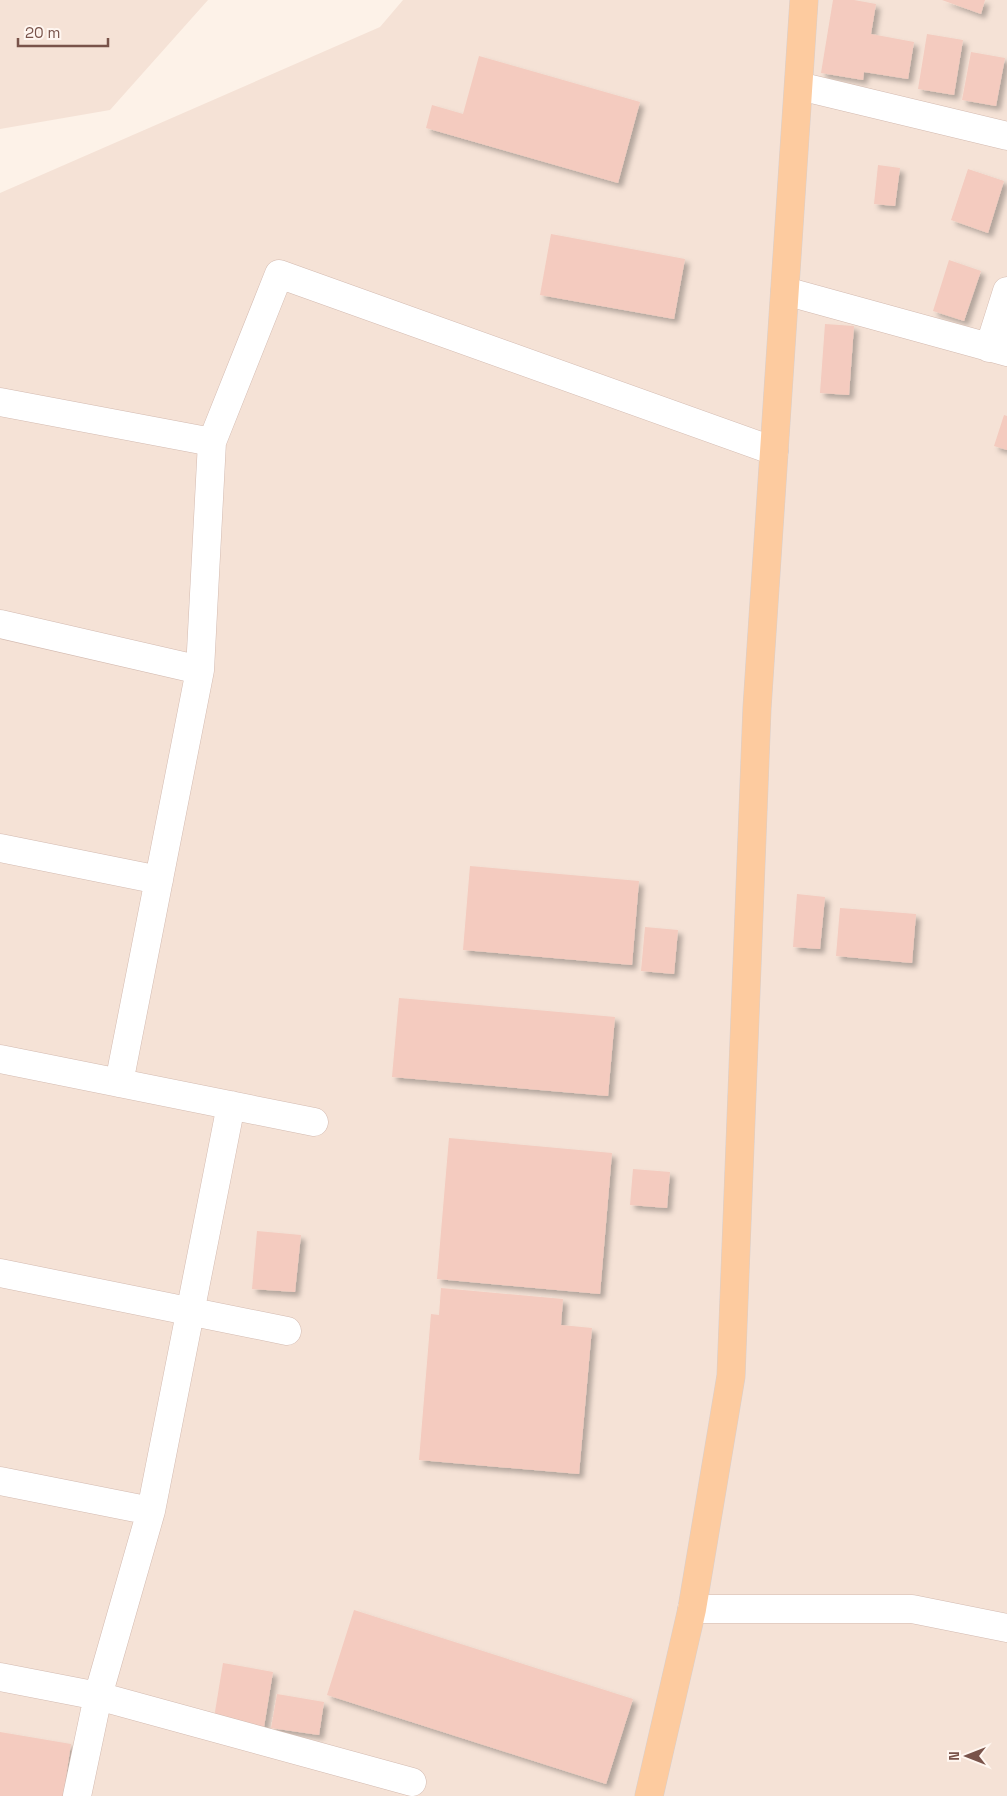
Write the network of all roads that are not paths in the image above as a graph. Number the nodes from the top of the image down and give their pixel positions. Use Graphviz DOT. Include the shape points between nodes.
graph roads {
  1 [pos="804,0"];
  2 [pos="799,86"];
  3 [pos="1007,136"];
  4 [pos="785,291"];
  5 [pos="1007,291"];
  6 [pos="998,350"];
  7 [pos="0,402"];
  8 [pos="212,442"];
  9 [pos="774,451"];
  10 [pos="0,624"];
  11 [pos="200,670"];
  12 [pos="0,848"];
  13 [pos="159,880"];
  14 [pos="0,1059"];
  15 [pos="119,1083"];
  16 [pos="231,1105"];
  17 [pos="314,1122"];
  18 [pos="0,1273"];
  19 [pos="190,1311"];
  20 [pos="287,1331"];
  21 [pos="0,1481"];
  22 [pos="151,1511"];
  23 [pos="692,1609"];
  24 [pos="1007,1628"];
  25 [pos="0,1677"];
  26 [pos="98,1696"];
  27 [pos="412,1782"];
  28 [pos="77,1796"];
  29 [pos="649,1796"];
  1 -- 2 [label="main road"];
  2 -- 3 [label="street"];
  2 -- 4 [label="main road"];
  4 -- 6 [label="street"];
  4 -- 9 [label="main road"];
  5 -- 6 [label="street"];
  7 -- 8 [label="street"];
  8 -- 9 [label="street" via="279,274"];
  8 -- 11 [label="street"];
  9 -- 23 [label="main road" via="757,708 731,1376"];
  10 -- 11 [label="street"];
  11 -- 13 [label="street"];
  12 -- 13 [label="street"];
  13 -- 15 [label="street"];
  14 -- 15 [label="street"];
  15 -- 16 [label="street"];
  16 -- 17 [label="street"];
  16 -- 19 [label="street"];
  18 -- 19 [label="street"];
  19 -- 20 [label="street"];
  19 -- 22 [label="street"];
  21 -- 22 [label="street"];
  22 -- 26 [label="street"];
  23 -- 24 [label="street" via="912,1609"];
  23 -- 29 [label="main road"];
  25 -- 26 [label="street"];
  26 -- 27 [label="street"];
  26 -- 28 [label="street"];
}
